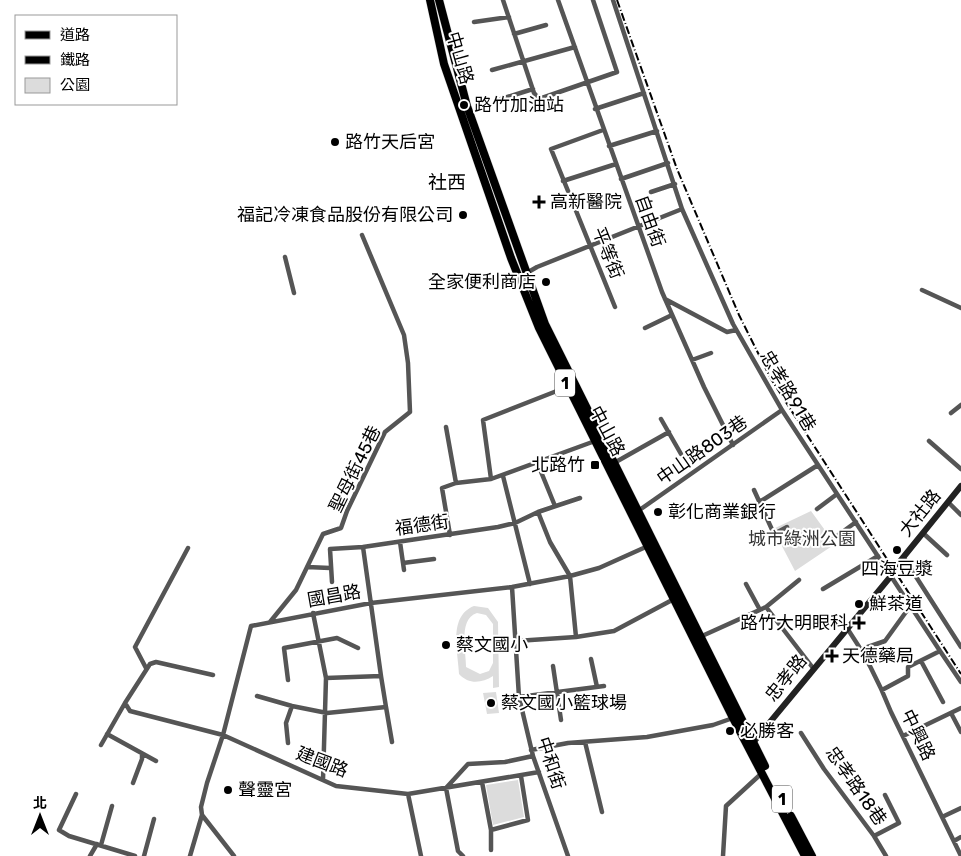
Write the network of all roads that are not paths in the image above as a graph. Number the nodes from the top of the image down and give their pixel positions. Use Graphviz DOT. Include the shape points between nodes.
graph roads {
  1 [pos="430,0"];
  2 [pos="439,0"];
  3 [pos="503,0"];
  4 [pos="558,0"];
  5 [pos="593,0"];
  6 [pos="612,0"];
  7 [pos="508,17"];
  8 [pos="474,22"];
  9 [pos="546,25"];
  10 [pos="514,34"];
  11 [pos="575,47"];
  12 [pos="523,60"];
  13 [pos="492,70"];
  14 [pos="586,84"];
  15 [pos="533,89"];
  16 [pos="644,93"];
  17 [pos="500,99"];
  18 [pos="595,109"];
  19 [pos="603,130"];
  20 [pos="657,131"];
  21 [pos="609,146"];
  22 [pos="668,163"];
  23 [pos="616,164"];
  24 [pos="621,179"];
  25 [pos="563,181"];
  26 [pos="675,184"];
  27 [pos="652,192"];
  28 [pos="682,210"];
  29 [pos="637,228"];
  30 [pos="362,235"];
  31 [pos="590,246"];
  32 [pos="285,257"];
  33 [pos="526,274"];
  34 [pos="518,278"];
  35 [pos="922,290"];
  36 [pos="294,293"];
  37 [pos="665,299"];
  38 [pos="615,307"];
  39 [pos="961,308"];
  40 [pos="672,315"];
  41 [pos="645,328"];
  42 [pos="736,330"];
  43 [pos="711,353"];
  44 [pos="692,360"];
  45 [pos="567,387"];
  46 [pos="961,405"];
  47 [pos="782,410"];
  48 [pos="951,413"];
  49 [pos="661,419"];
  50 [pos="446,427"];
  51 [pos="669,432"];
  52 [pos="596,441"];
  53 [pos="929,441"];
  54 [pos="734,445"];
  55 [pos="681,454"];
  56 [pos="538,462"];
  57 [pos="614,463"];
  58 [pos="818,465"];
  59 [pos="961,469"];
  60 [pos="503,476"];
  61 [pos="491,479"];
  62 [pos="456,483"];
  63 [pos="961,486"];
  64 [pos="754,490"];
  65 [pos="837,494"];
  66 [pos="580,498"];
  67 [pos="761,501"];
  68 [pos="948,502"];
  69 [pos="555,506"];
  70 [pos="817,509"];
  71 [pos="638,511"];
  72 [pos="538,512"];
  73 [pos="961,515"];
  74 [pos="856,522"];
  75 [pos="515,523"];
  76 [pos="787,527"];
  77 [pos="924,533"];
  78 [pos="450,535"];
  79 [pos="830,541"];
  80 [pos="400,542"];
  81 [pos="651,545"];
  82 [pos="363,547"];
  83 [pos="188,548"];
  84 [pos="947,555"];
  85 [pos="878,556"];
  86 [pos="904,558"];
  87 [pos="434,559"];
  88 [pos="403,563"];
  89 [pos="307,566"];
  90 [pos="330,568"];
  91 [pos="404,570"];
  92 [pos="570,576"];
  93 [pos="891,576"];
  94 [pos="799,580"];
  95 [pos="332,582"];
  96 [pos="530,584"];
  97 [pos="746,584"];
  98 [pos="512,587"];
  99 [pos="823,589"];
  100 [pos="674,599"];
  101 [pos="371,603"];
  102 [pos="911,605"];
  103 [pos="766,607"];
  104 [pos="760,610"];
  105 [pos="313,614"];
  106 [pos="270,622"];
  107 [pos="847,628"];
  108 [pos="702,636"];
  109 [pos="576,637"];
  110 [pos="516,640"];
  111 [pos="318,642"];
  112 [pos="961,647"];
  113 [pos="358,648"];
  114 [pos="862,649"];
  115 [pos="940,651"];
  116 [pos="591,660"];
  117 [pos="921,661"];
  118 [pos="552,666"];
  119 [pos="146,668"];
  120 [pos="813,668"];
  121 [pos="212,675"];
  122 [pos="381,676"];
  123 [pos="326,678"];
  124 [pos="288,680"];
  125 [pos="961,682"];
  126 [pos="604,686"];
  127 [pos="597,687"];
  128 [pos="882,690"];
  129 [pos="555,694"];
  130 [pos="257,696"];
  131 [pos="519,698"];
  132 [pos="943,702"];
  133 [pos="125,703"];
  134 [pos="292,706"];
  135 [pos="386,707"];
  136 [pos="961,708"];
  137 [pos="327,713"];
  138 [pos="951,713"];
  139 [pos="736,716"];
  140 [pos="561,720"];
  141 [pos="961,732"];
  142 [pos="801,733"];
  143 [pos="107,734"];
  144 [pos="223,735"];
  145 [pos="903,736"];
  146 [pos="392,742"];
  147 [pos="585,742"];
  148 [pos="288,743"];
  149 [pos="101,745"];
  150 [pos="751,745"];
  151 [pos="531,750"];
  152 [pos="142,754"];
  153 [pos="532,756"];
  154 [pos="156,761"];
  155 [pos="539,772"];
  156 [pos="764,772"];
  157 [pos="521,776"];
  158 [pos="323,780"];
  159 [pos="482,782"];
  160 [pos="133,783"];
  161 [pos="446,788"];
  162 [pos="76,794"];
  163 [pos="408,794"];
  164 [pos="885,795"];
  165 [pos="112,806"];
  166 [pos="961,808"];
  167 [pos="602,812"];
  168 [pos="202,814"];
  169 [pos="942,817"];
  170 [pos="154,818"];
  171 [pos="491,830"];
  172 [pos="874,836"];
  173 [pos="961,838"];
  174 [pos="954,841"];
  175 [pos="99,844"];
  176 [pos="491,850"];
  177 [pos="90,856"];
  178 [pos="135,856"];
  179 [pos="144,856"];
  180 [pos="190,856"];
  181 [pos="234,856"];
  182 [pos="421,856"];
  183 [pos="463,856"];
  184 [pos="568,856"];
  185 [pos="723,856"];
  186 [pos="806,856"];
  187 [pos="812,856"];
  188 [pos="886,856"];
  189 [pos="961,856"];
  1 -- 34 [label="main road, 中山路 / 1" via="444,64"];
  2 -- 33 [label="main road, 中山路 / 1" via="467,106"];
  3 -- 7 [label="street"];
  4 -- 11 [label="street, 自由街"];
  5 -- 14 [label="street" via="616,72"];
  6 -- 16 [label="street, 忠孝路91巷"];
  7 -- 8 [label="street"];
  7 -- 10 [label="street"];
  9 -- 10 [label="street"];
  10 -- 12 [label="street"];
  11 -- 12 [label="street"];
  11 -- 14 [label="street, 自由街"];
  12 -- 13 [label="street"];
  12 -- 15 [label="street"];
  14 -- 15 [label="street" via="539,99"];
  14 -- 18 [label="street, 自由街"];
  15 -- 17 [label="street"];
  16 -- 18 [label="street"];
  16 -- 20 [label="street, 忠孝路91巷"];
  18 -- 19 [label="street, 自由街"];
  19 -- 21 [label="street, 自由街"];
  19 -- 25 [label="street, 平等街" via="551,149"];
  20 -- 21 [label="street"];
  20 -- 22 [label="street, 忠孝路91巷"];
  21 -- 23 [label="street, 自由街"];
  22 -- 24 [label="street"];
  22 -- 26 [label="street, 忠孝路91巷"];
  23 -- 24 [label="street, 自由街"];
  23 -- 25 [label="street"];
  24 -- 29 [label="street, 自由街"];
  25 -- 31 [label="street, 平等街"];
  26 -- 27 [label="street"];
  26 -- 28 [label="street, 忠孝路91巷"];
  28 -- 29 [label="street"];
  28 -- 42 [label="street, 忠孝路91巷"];
  29 -- 31 [label="street"];
  29 -- 37 [label="street, 自由街"];
  30 -- 89 [label="street, 聖母街45巷" via="404,335 410,412 385,432 341,528 323,534"];
  31 -- 33 [label="street"];
  31 -- 38 [label="street, 平等街"];
  32 -- 36 [label="street"];
  33 -- 34 [label="street"];
  33 -- 57 [label="main road, 中山路 / 1" via="545,324"];
  34 -- 45 [label="main road, 中山路 / 1"];
  35 -- 39 [label="street"];
  37 -- 40 [label="street, 自由街"];
  37 -- 42 [label="street" via="727,332"];
  40 -- 41 [label="street"];
  40 -- 44 [label="street, 自由街"];
  42 -- 47 [label="street, 忠孝路91巷"];
  43 -- 44 [label="street"];
  44 -- 54 [label="street, 自由街"];
  45 -- 52 [label="main road, 中山路 / 1"];
  45 -- 61 [label="street" via="483,420"];
  46 -- 48 [label="street"];
  47 -- 54 [label="street, 中山路803巷"];
  47 -- 58 [label="street, 忠孝路91巷"];
  49 -- 51 [label="street"];
  50 -- 62 [label="street"];
  51 -- 55 [label="street"];
  51 -- 57 [label="street"];
  52 -- 56 [label="street"];
  52 -- 81 [label="main road, 中山路 / 1"];
  53 -- 59 [label="street"];
  54 -- 71 [label="street, 中山路803巷"];
  56 -- 60 [label="street"];
  56 -- 69 [label="street"];
  57 -- 71 [label="main road, 中山路 / 1"];
  58 -- 65 [label="street, 忠孝路91巷"];
  58 -- 67 [label="street"];
  60 -- 61 [label="street"];
  60 -- 75 [label="street"];
  61 -- 62 [label="street"];
  62 -- 78 [label="street" via="442,488"];
  63 -- 68 [label="street, 大社路"];
  64 -- 67 [label="street"];
  65 -- 70 [label="street"];
  65 -- 74 [label="street, 忠孝路91巷"];
  66 -- 69 [label="street, 福德街"];
  67 -- 76 [label="street" via="774,534"];
  68 -- 73 [label="street"];
  68 -- 77 [label="street, 大社路"];
  69 -- 72 [label="street, 福德街"];
  71 -- 81 [label="main road, 中山路 / 1"];
  72 -- 75 [label="street, 福德街"];
  72 -- 92 [label="street" via="550,542"];
  74 -- 79 [label="street"];
  74 -- 85 [label="street, 忠孝路91巷"];
  75 -- 78 [label="street, 福德街"];
  75 -- 96 [label="street"];
  77 -- 84 [label="street"];
  77 -- 86 [label="street, 大社路"];
  78 -- 80 [label="street, 福德街"];
  80 -- 82 [label="street, 福德街"];
  80 -- 88 [label="street"];
  81 -- 92 [label="street, 國昌路" via="625,558"];
  81 -- 100 [label="main road, 中山路 / 1"];
  81 -- 108 [label="main road, 中山路 / 1"];
  82 -- 90 [label="street, 福德街" via="330,549"];
  82 -- 101 [label="street"];
  83 -- 119 [label="street" via="135,647"];
  85 -- 93 [label="street, 忠孝路91巷"];
  85 -- 99 [label="street"];
  86 -- 93 [label="street, 忠孝路"];
  86 -- 112 [label="street"];
  87 -- 88 [label="street"];
  88 -- 91 [label="street"];
  89 -- 90 [label="street"];
  89 -- 106 [label="street" via="296,590"];
  90 -- 95 [label="street"];
  92 -- 96 [label="street, 國昌路"];
  92 -- 109 [label="street"];
  93 -- 102 [label="street, 忠孝路91巷"];
  93 -- 107 [label="street, 忠孝路"];
  94 -- 103 [label="street"];
  96 -- 98 [label="street, 國昌路"];
  97 -- 104 [label="street"];
  98 -- 101 [label="street, 國昌路"];
  98 -- 110 [label="street, 中和街"];
  100 -- 109 [label="street" via="614,631"];
  100 -- 139 [label="main road, 中山路 / 1"];
  101 -- 105 [label="street, 國昌路"];
  101 -- 122 [label="street"];
  102 -- 114 [label="street" via="885,641"];
  102 -- 115 [label="street, 忠孝路91巷"];
  103 -- 104 [label="street"];
  103 -- 120 [label="street"];
  104 -- 108 [label="street"];
  105 -- 106 [label="street, 國昌路"];
  105 -- 111 [label="street"];
  106 -- 144 [label="street, 國昌路" via="251,626 248,632"];
  107 -- 114 [label="street, 中興路"];
  107 -- 120 [label="street, 忠孝路"];
  108 -- 139 [label="main road, 中山路 / 1"];
  109 -- 110 [label="street"];
  110 -- 131 [label="street, 中和街"];
  111 -- 113 [label="street" via="337,638"];
  111 -- 123 [label="street"];
  111 -- 124 [label="street" via="284,648"];
  114 -- 128 [label="street, 中興路"];
  115 -- 117 [label="street"];
  115 -- 125 [label="street, 忠孝路91巷"];
  116 -- 127 [label="street"];
  117 -- 128 [label="street" via="908,667 908,676"];
  117 -- 132 [label="street"];
  118 -- 129 [label="street"];
  119 -- 121 [label="street" via="156,662"];
  119 -- 133 [label="street"];
  120 -- 150 [label="street, 忠孝路"];
  122 -- 123 [label="street"];
  122 -- 135 [label="street"];
  123 -- 137 [label="street"];
  126 -- 127 [label="street"];
  127 -- 129 [label="street"];
  128 -- 145 [label="street, 中興路"];
  129 -- 131 [label="street"];
  129 -- 140 [label="street"];
  130 -- 134 [label="street"];
  131 -- 151 [label="street, 中和街"];
  133 -- 143 [label="street"];
  133 -- 144 [label="street, 建國路" via="130,711"];
  134 -- 137 [label="street"];
  134 -- 148 [label="street" via="286,723"];
  135 -- 137 [label="street"];
  135 -- 146 [label="street"];
  136 -- 138 [label="street"];
  137 -- 158 [label="street"];
  138 -- 141 [label="street"];
  138 -- 145 [label="street"];
  139 -- 147 [label="street" via="713,725 647,738"];
  139 -- 150 [label="main road, 中山路 / 1"];
  142 -- 172 [label="street, 忠孝路18巷"];
  143 -- 149 [label="street"];
  143 -- 152 [label="street"];
  144 -- 158 [label="street, 建國路"];
  144 -- 168 [label="street, 國昌路" via="207,783"];
  145 -- 169 [label="street, 中興路"];
  147 -- 151 [label="street"];
  147 -- 167 [label="street"];
  150 -- 156 [label="main road, 中山路 / 1"];
  150 -- 187 [label="main road, 中山路 / 1"];
  151 -- 153 [label="street, 中和街"];
  152 -- 154 [label="street"];
  152 -- 160 [label="street"];
  153 -- 155 [label="street, 中和街"];
  153 -- 161 [label="street" via="505,762 468,764"];
  155 -- 157 [label="street, 建國路"];
  155 -- 184 [label="street, 中和街"];
  156 -- 185 [label="street" via="726,806"];
  156 -- 186 [label="main road, 中山路 / 1"];
  157 -- 159 [label="street, 建國路"];
  157 -- 171 [label="street" via="528,820"];
  158 -- 163 [label="street, 建國路" via="336,786"];
  159 -- 161 [label="street, 建國路"];
  159 -- 171 [label="street"];
  161 -- 163 [label="street, 建國路"];
  161 -- 183 [label="street" via="458,851"];
  162 -- 175 [label="street" via="59,830"];
  163 -- 182 [label="street"];
  164 -- 172 [label="street" via="900,823"];
  165 -- 175 [label="street"];
  166 -- 169 [label="street"];
  168 -- 180 [label="street, 國昌路"];
  168 -- 181 [label="street"];
  169 -- 174 [label="street, 中興路"];
  170 -- 179 [label="street"];
  171 -- 176 [label="street"];
  172 -- 188 [label="street, 忠孝路18巷"];
  173 -- 174 [label="street"];
  174 -- 189 [label="street, 中興路"];
  175 -- 177 [label="street"];
  175 -- 178 [label="street"];
}
